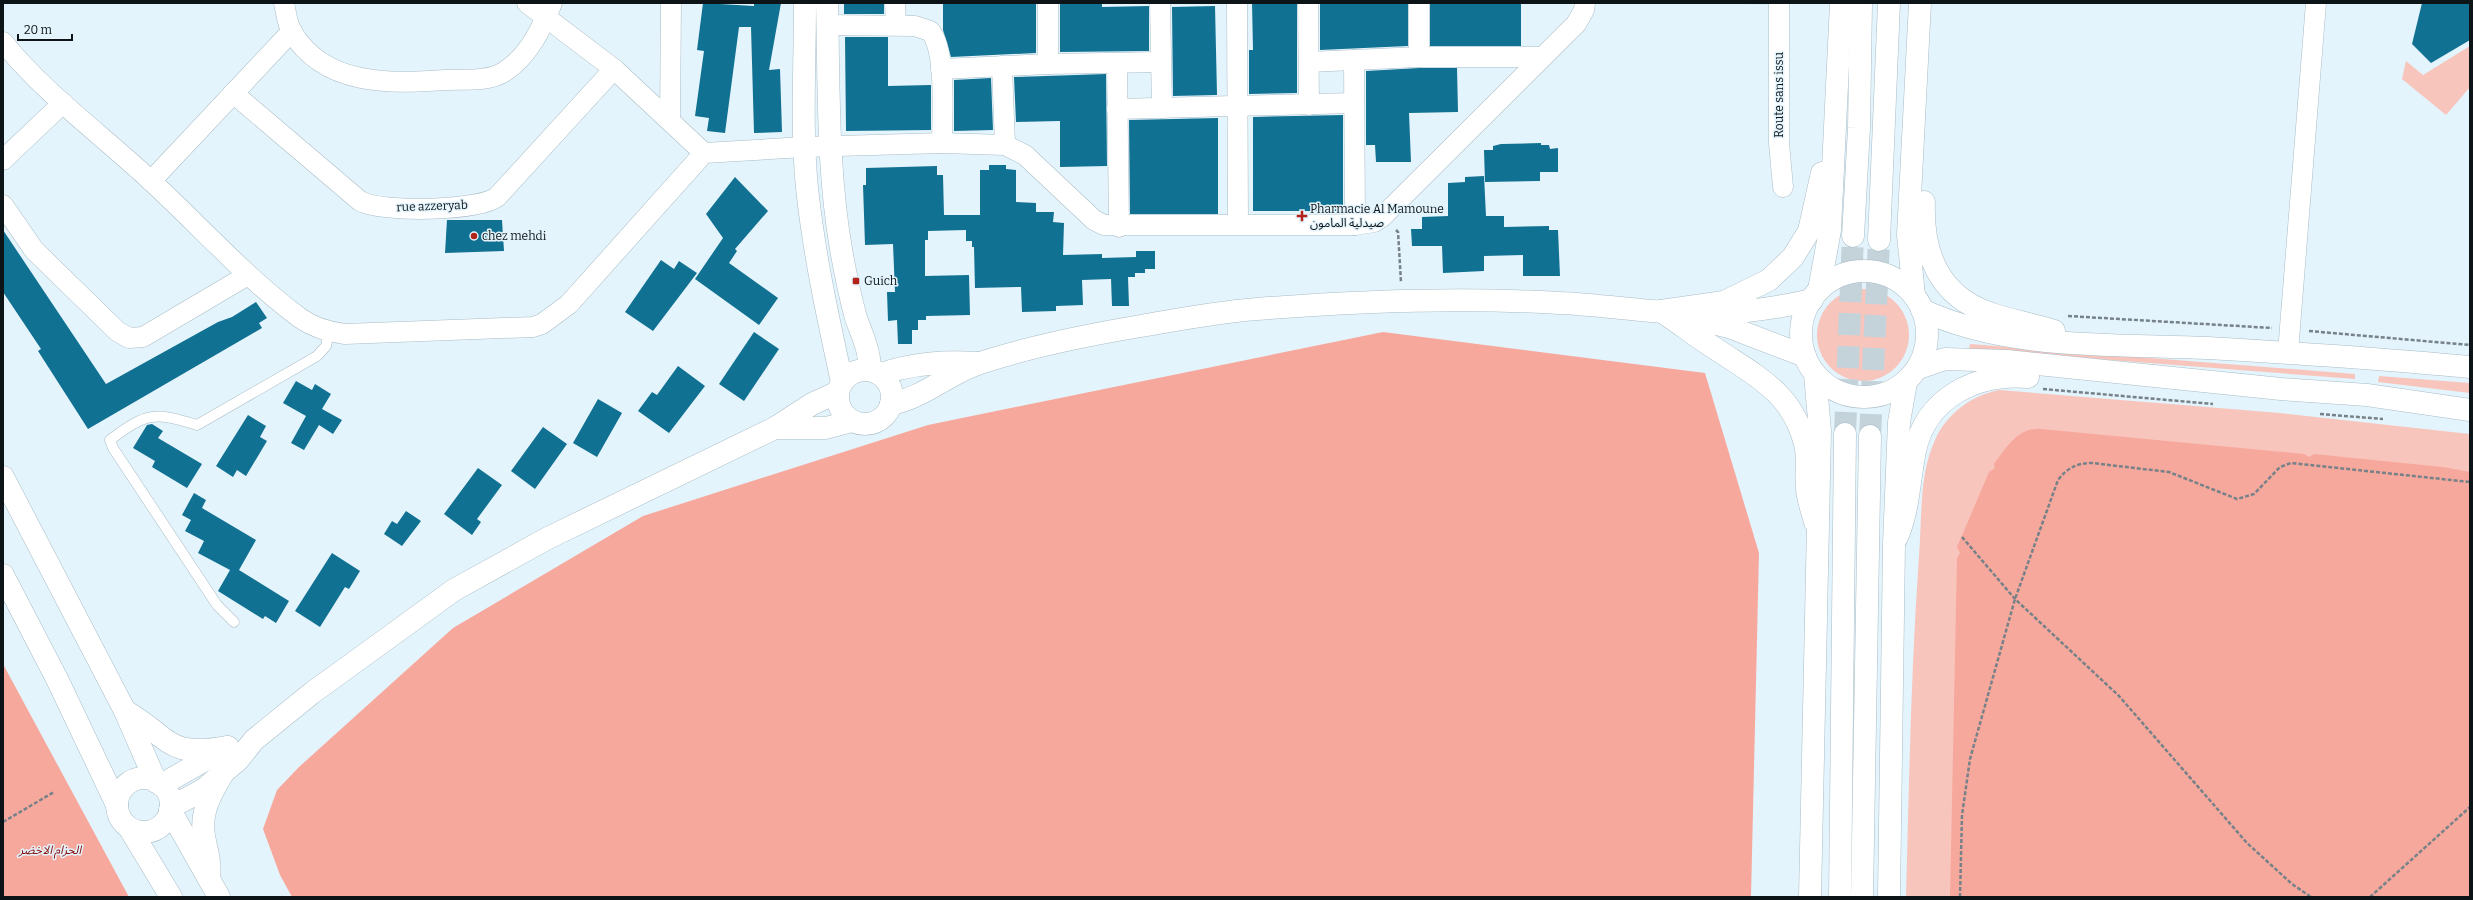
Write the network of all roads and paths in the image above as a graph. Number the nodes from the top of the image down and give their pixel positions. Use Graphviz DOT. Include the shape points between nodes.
graph roads {
  1 [pos="284,3"];
  2 [pos="528,3"];
  3 [pos="671,3"];
  4 [pos="805,3"];
  5 [pos="827,3"];
  6 [pos="895,3"];
  7 [pos="1048,3"];
  8 [pos="1160,3"];
  9 [pos="1237,3"];
  10 [pos="1308,3"];
  11 [pos="1419,3"];
  12 [pos="1585,3"];
  13 [pos="1779,3"];
  14 [pos="1841,3"];
  15 [pos="1860,3"];
  16 [pos="1889,3"];
  17 [pos="1920,3"];
  18 [pos="2316,3"];
  19 [pos="549,10"];
  20 [pos="828,25"];
  21 [pos="896,25"];
  22 [pos="292,31"];
  23 [pos="3,42"];
  24 [pos="1540,57"];
  25 [pos="1419,58"];
  26 [pos="1354,60"];
  27 [pos="1160,62"];
  28 [pos="1309,62"];
  29 [pos="1117,63"];
  30 [pos="1048,64"];
  31 [pos="1002,66"];
  32 [pos="614,69"];
  33 [pos="941,69"];
  34 [pos="233,93"];
  35 [pos="63,102"];
  36 [pos="1354,103"];
  37 [pos="1309,105"];
  38 [pos="1236,106"];
  39 [pos="1162,108"];
  40 [pos="1117,109"];
  41 [pos="670,120"];
  42 [pos="942,143"];
  43 [pos="1005,144"];
  44 [pos="830,146"];
  45 [pos="804,147"];
  46 [pos="704,153"];
  47 [pos="1833,155"];
  48 [pos="3,160"];
  49 [pos="1912,164"];
  50 [pos="151,181"];
  51 [pos="1783,187"];
  52 [pos="3,205"];
  53 [pos="1382,217"];
  54 [pos="1238,224"];
  55 [pos="1355,225"];
  56 [pos="1119,227"];
  57 [pos="1853,236"];
  58 [pos="1879,240"];
  59 [pos="248,275"];
  60 [pos="1401,276"];
  61 [pos="1816,295"];
  62 [pos="1918,302"];
  63 [pos="1662,311"];
  64 [pos="329,332"];
  65 [pos="2076,342"];
  66 [pos="2288,352"];
  67 [pos="836,353"];
  68 [pos="978,364"];
  69 [pos="1810,365"];
  70 [pos="2470,367"];
  71 [pos="2071,368"];
  72 [pos="875,372"];
  73 [pos="1912,375"];
  74 [pos="840,387"];
  75 [pos="812,404"];
  76 [pos="891,404"];
  77 [pos="2470,410"];
  78 [pos="852,421"];
  79 [pos="775,428"];
  80 [pos="1845,434"];
  81 [pos="1870,436"];
  82 [pos="3,477"];
  83 [pos="2470,482"];
  84 [pos="1817,531"];
  85 [pos="1962,537"];
  86 [pos="1894,544"];
  87 [pos="3,575"];
  88 [pos="2015,599"];
  89 [pos="234,622"];
  90 [pos="126,711"];
  91 [pos="254,740"];
  92 [pos="227,747"];
  93 [pos="223,773"];
  94 [pos="158,783"];
  95 [pos="54,792"];
  96 [pos="117,805"];
  97 [pos="2470,807"];
  98 [pos="170,808"];
  99 [pos="3,822"];
  100 [pos="130,829"];
  101 [pos="214,888"];
  102 [pos="171,897"];
  103 [pos="1810,897"];
  104 [pos="1840,897"];
  105 [pos="1862,897"];
  106 [pos="1889,897"];
  107 [pos="1960,897"];
  108 [pos="2311,897"];
  109 [pos="2370,897"];
  1 -- 22 [label="street"];
  2 -- 19 [label="street"];
  3 -- 41 [label="street"];
  4 -- 45 [label="main road"];
  5 -- 20 [label="main road"];
  6 -- 21 [label="street"];
  7 -- 30 [label="street"];
  8 -- 27 [label="street"];
  9 -- 38 [label="street"];
  10 -- 28 [label="street"];
  11 -- 25 [label="street"];
  12 -- 24 [label="street" via="1576,24"];
  13 -- 51 [label="street, Route sans issu" via="1779,143"];
  14 -- 47 [label="main road"];
  15 -- 57 [label="main road" via="1860,128"];
  16 -- 58 [label="main road"];
  17 -- 49 [label="main road"];
  18 -- 66 [label="street"];
  19 -- 22 [label="street" via="518,61 497,76 417,82 371,81 333,70 309,53"];
  19 -- 32 [label="street"];
  20 -- 21 [label="street"];
  20 -- 44 [label="main road"];
  21 -- 33 [label="street" via="915,26 930,31 937,44"];
  22 -- 34 [label="street"];
  23 -- 35 [label="street"];
  24 -- 25 [label="street"];
  24 -- 53 [label="street"];
  25 -- 26 [label="street"];
  26 -- 28 [label="street"];
  26 -- 36 [label="street"];
  27 -- 29 [label="street"];
  27 -- 39 [label="street"];
  28 -- 37 [label="street"];
  29 -- 30 [label="street"];
  29 -- 40 [label="street"];
  30 -- 31 [label="street"];
  31 -- 33 [label="street"];
  31 -- 43 [label="street"];
  32 -- 34 [label="street, rue azzeryab" via="497,197 487,203 418,208 381,208 360,201"];
  32 -- 41 [label="street"];
  33 -- 42 [label="street"];
  34 -- 50 [label="street"];
  35 -- 48 [label="street"];
  35 -- 50 [label="street"];
  36 -- 37 [label="street"];
  36 -- 55 [label="street"];
  37 -- 38 [label="street"];
  38 -- 39 [label="street"];
  38 -- 54 [label="street"];
  39 -- 40 [label="street"];
  40 -- 56 [label="street"];
  41 -- 46 [label="street"];
  42 -- 43 [label="street"];
  42 -- 44 [label="street"];
  43 -- 56 [label="street" via="1025,155 1094,220 1104,226"];
  44 -- 45 [label="street"];
  44 -- 72 [label="main road" via="841,250 856,317"];
  45 -- 46 [label="street"];
  45 -- 67 [label="main road" via="814,244"];
  46 -- 64 [label="street" via="569,304 542,324 345,334"];
  47 -- 61 [label="main road" via="1828,250"];
  47 -- 63 [label="main road" via="1818,187 1810,231 1793,257 1769,280 1724,302"];
  49 -- 62 [label="main road" via="1908,235"];
  49 -- 65 [label="main road" via="1922,184 1926,248 1941,279 1955,294 1990,314 2043,327"];
  50 -- 59 [label="street"];
  52 -- 59 [label="street" via="34,250 48,265 117,331 130,338 143,337"];
  53 -- 55 [label="street" via="1374,222"];
  53 -- 60 [label="path" via="1398,232"];
  54 -- 55 [label="street"];
  54 -- 56 [label="street"];
  59 -- 64 [label="street" via="301,319"];
  61 -- 62 [label="main road" via="1831,280 1845,274 1868,271 1890,276 1903,284"];
  61 -- 63 [label="main road" via="1773,308 1717,314"];
  61 -- 69 [label="main road" via="1802,322 1801,333"];
  62 -- 65 [label="main road" via="1955,324 1990,333"];
  62 -- 73 [label="main road" via="1926,324 1927,340"];
  63 -- 68 [label="main road" via="1559,303 1473,300 1401,300 1255,309 1100,333"];
  63 -- 69 [label="main road" via="1729,327"];
  63 -- 84 [label="main road" via="1767,382 1782,398 1806,444 1807,489"];
  64 -- 89 [label="lane" via="326,346 316,356 198,425 169,417 150,416 126,428 110,440 217,605"];
  65 -- 66 [label="main road"];
  66 -- 70 [label="main road"];
  67 -- 74 [label="main road"];
  67 -- 75 [label="main road" via="834,370 829,382"];
  68 -- 72 [label="main road" via="936,362"];
  68 -- 76 [label="main road" via="916,396"];
  69 -- 73 [label="main road" via="1827,386 1842,394 1858,398 1876,397 1892,391"];
  69 -- 84 [label="main road" via="1819,412"];
  71 -- 73 [label="main road" via="1957,359 1936,361"];
  71 -- 77 [label="main road" via="2367,396"];
  71 -- 86 [label="main road" via="2047,377 2010,375 1978,381 1954,393 1938,408 1928,420 1918,440 1907,508"];
  72 -- 74 [label="main road" via="857,371"];
  72 -- 76 [label="main road" via="890,386"];
  73 -- 86 [label="main road" via="1899,422"];
  74 -- 75 [label="main road"];
  74 -- 78 [label="main road" via="842,412"];
  75 -- 79 [label="main road"];
  76 -- 78 [label="main road" via="885,415 875,422 868,424"];
  78 -- 79 [label="main road" via="826,428"];
  79 -- 91 [label="main road" via="548,538 454,590 359,658"];
  80 -- 104 [label="main road"];
  81 -- 105 [label="main road"];
  82 -- 90 [label="main road"];
  83 -- 88 [label="path" via="2291,463 2280,467 2254,494 2237,499 2169,472 2083,463 2068,469 2058,480"];
  84 -- 103 [label="main road"];
  85 -- 88 [label="path"];
  86 -- 106 [label="main road"];
  87 -- 96 [label="main road" via="57,679"];
  88 -- 107 [label="path" via="1967,775 1962,815"];
  88 -- 108 [label="path" via="2119,696 2247,843 2292,884"];
  90 -- 92 [label="main road" via="175,747 187,751 204,751"];
  90 -- 94 [label="main road"];
  91 -- 92 [label="main road"];
  91 -- 93 [label="main road"];
  92 -- 94 [label="main road"];
  93 -- 98 [label="main road" via="202,790"];
  93 -- 101 [label="main road" via="208,799 204,816 204,837"];
  94 -- 96 [label="main road" via="143,778 130,782 120,792"];
  94 -- 98 [label="main road" via="168,795"];
  95 -- 99 [label="path"];
  96 -- 100 [label="main road" via="119,816"];
  97 -- 109 [label="path"];
  98 -- 100 [label="main road" via="165,822 155,830 143,832"];
  98 -- 101 [label="main road"];
  100 -- 102 [label="main road"];
}
